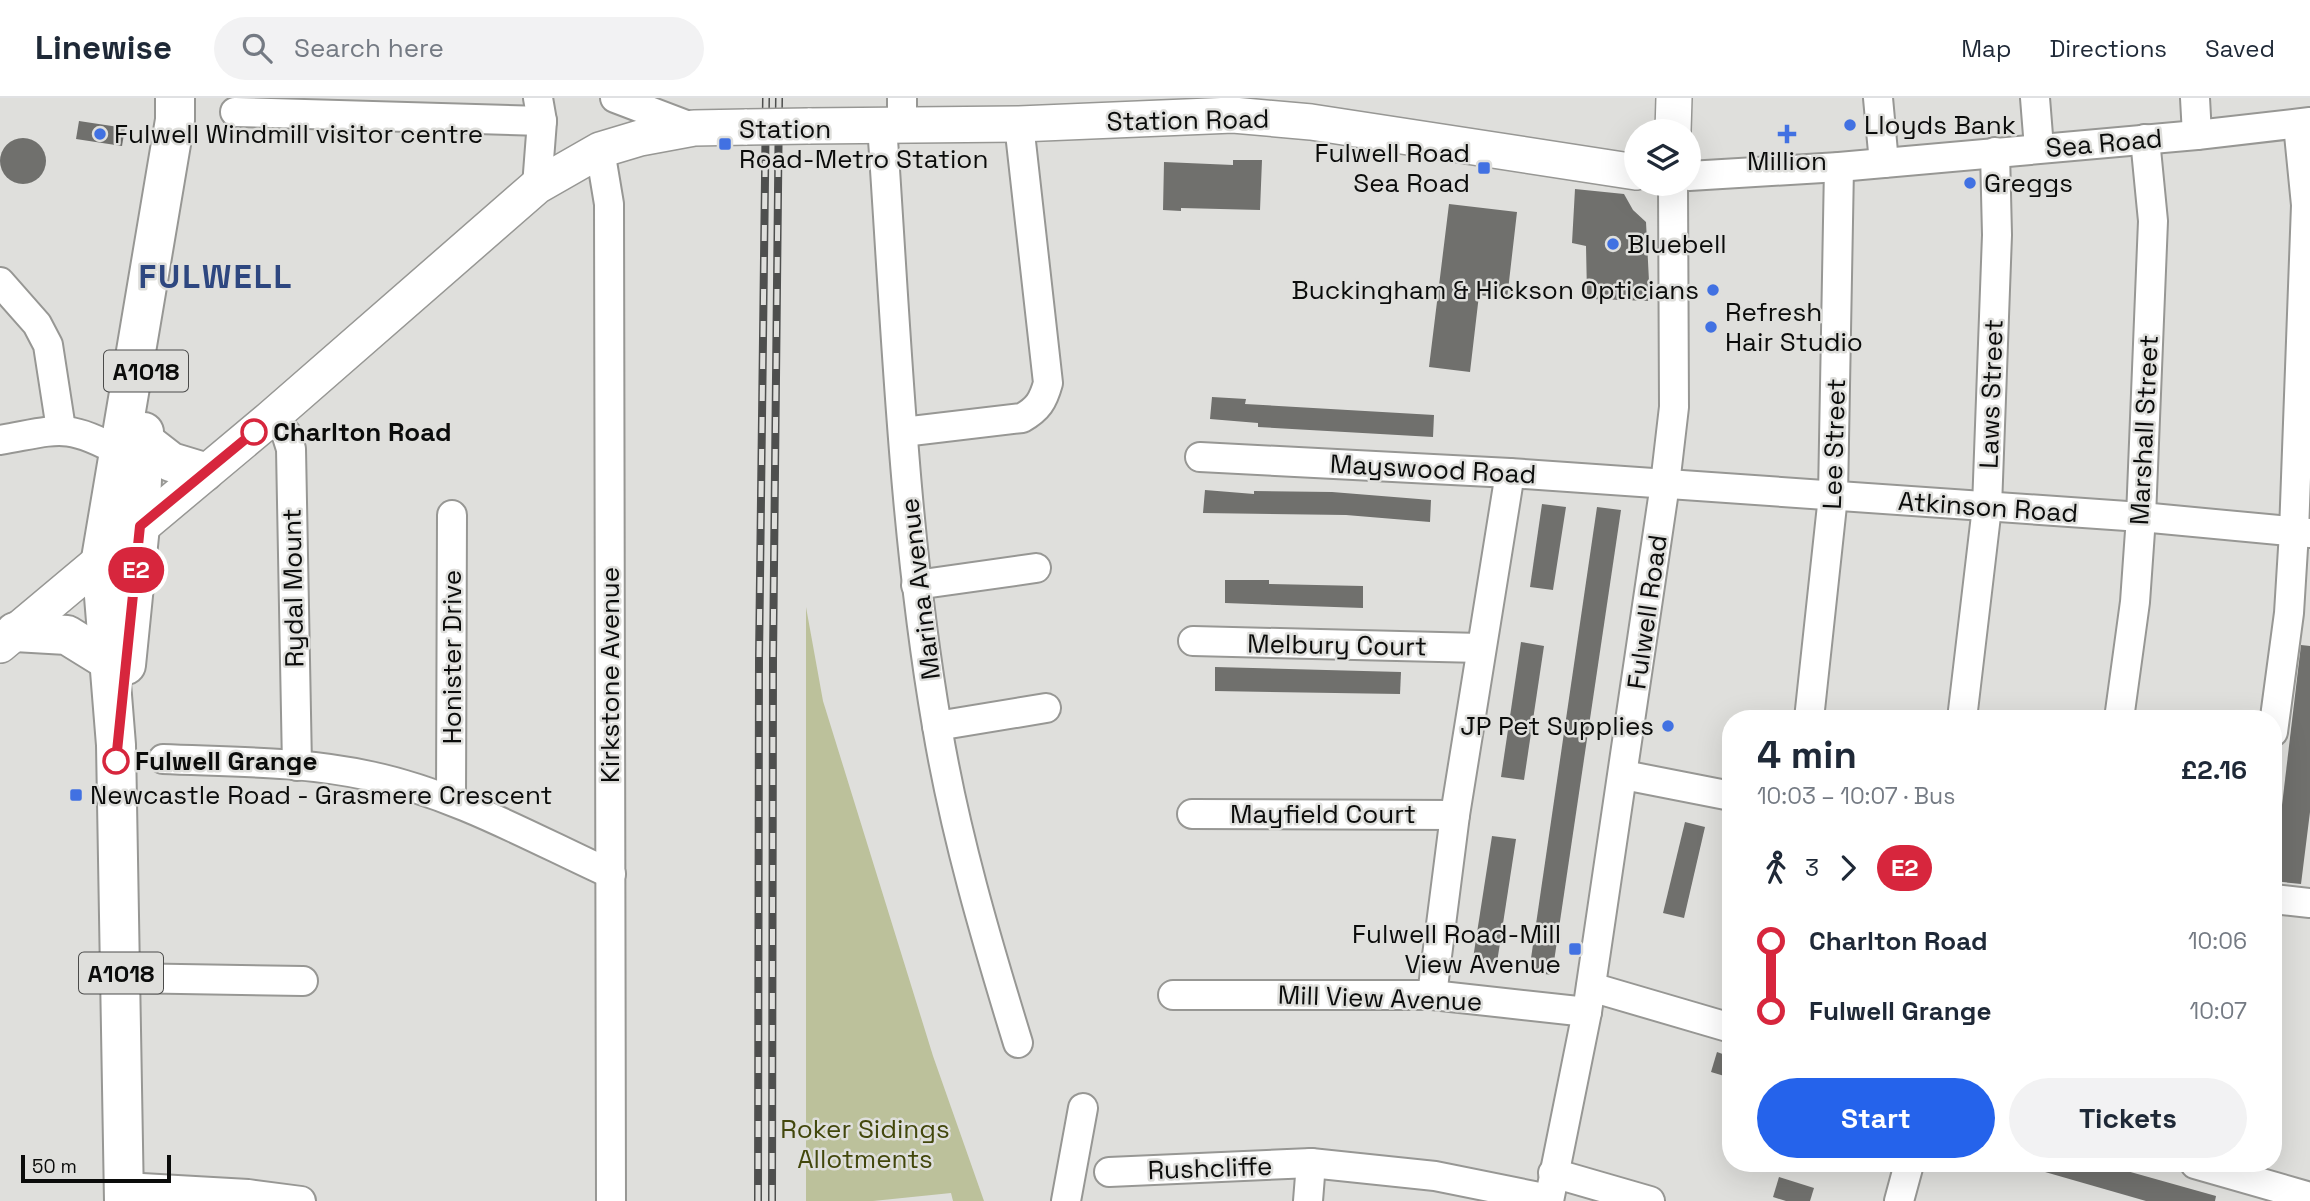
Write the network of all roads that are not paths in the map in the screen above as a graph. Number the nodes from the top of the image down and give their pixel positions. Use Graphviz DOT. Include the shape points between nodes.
graph roads {
  1 [pos="175,98"];
  2 [pos="615,98"];
  3 [pos="1674,98"];
  4 [pos="1878,98"];
  5 [pos="2035,98"];
  6 [pos="2195,98"];
  7 [pos="540,109"];
  8 [pos="235,112"];
  9 [pos="896,116"];
  10 [pos="1673,119"];
  11 [pos="2304,123"];
  12 [pos="1020,124"];
  13 [pos="694,128"];
  14 [pos="2197,135"];
  15 [pos="2145,139"];
  16 [pos="2039,148"];
  17 [pos="600,150"];
  18 [pos="1995,152"];
  19 [pos="1884,163"];
  20 [pos="1839,167"];
  21 [pos="1624,170"];
  22 [pos="1701,175"];
  23 [pos="537,186"];
  24 [pos="1673,196"];
  25 [pos="0,282"];
  26 [pos="271,418"];
  27 [pos="61,429"];
  28 [pos="903,432"];
  29 [pos="0,440"];
  30 [pos="132,447"];
  31 [pos="1199,457"];
  32 [pos="204,472"];
  33 [pos="1510,473"];
  34 [pos="1665,484"];
  35 [pos="1833,496"];
  36 [pos="1987,507"];
  37 [pos="452,515"];
  38 [pos="2141,517"];
  39 [pos="140,526"];
  40 [pos="2302,532"];
  41 [pos="101,559"];
  42 [pos="1036,568"];
  43 [pos="916,585"];
  44 [pos="8,638"];
  45 [pos="1193,641"];
  46 [pos="1481,649"];
  47 [pos="109,661"];
  48 [pos="1046,708"];
  49 [pos="1810,710"];
  50 [pos="1963,710"];
  51 [pos="2120,710"];
  52 [pos="2276,710"];
  53 [pos="937,726"];
  54 [pos="116,745"];
  55 [pos="163,759"];
  56 [pos="297,766"];
  57 [pos="1624,775"];
  58 [pos="1722,794"];
  59 [pos="451,799"];
  60 [pos="1192,814"];
  61 [pos="1455,815"];
  62 [pos="611,874"];
  63 [pos="2282,900"];
  64 [pos="2310,903"];
  65 [pos="121,978"];
  66 [pos="303,981"];
  67 [pos="1172,995"];
  68 [pos="1432,995"];
  69 [pos="1589,999"];
  70 [pos="1722,1026"];
  71 [pos="1018,1043"];
  72 [pos="1075,1121"];
  73 [pos="1311,1163"];
  74 [pos="1109,1172"];
  75 [pos="1907,1172"];
  76 [pos="2222,1172"];
  77 [pos="1550,1191"];
  78 [pos="124,1194"];
  79 [pos="2310,1198"];
  80 [pos="300,1201"];
  81 [pos="611,1201"];
  82 [pos="1066,1201"];
  83 [pos="1308,1201"];
  84 [pos="1650,1201"];
  85 [pos="1899,1201"];
  1 -- 30 [label="highway, A1018"];
  2 -- 13 [label="street"];
  3 -- 10 [label="main road"];
  4 -- 19 [label="street"];
  5 -- 16 [label="street"];
  6 -- 14 [label="street"];
  7 -- 8 [label="street"];
  7 -- 23 [label="street"];
  9 -- 12 [label="main road, Station Road"];
  9 -- 13 [label="main road, Station Road, bridge" via="808,126"];
  9 -- 28 [label="street, Marina Avenue"];
  11 -- 14 [label="street, Sea Road"];
  11 -- 40 [label="street"];
  12 -- 21 [label="main road, Station Road" via="1233,115 1311,122"];
  12 -- 28 [label="street" via="1048,383 1044,400 1021,418"];
  13 -- 17 [label="main road"];
  14 -- 15 [label="street, Sea Road"];
  15 -- 16 [label="street, Sea Road"];
  15 -- 38 [label="street, Marshall Street" via="2153,221"];
  16 -- 18 [label="street, Sea Road"];
  17 -- 23 [label="main road"];
  17 -- 62 [label="street, Kirkstone Avenue" via="609,204"];
  18 -- 19 [label="street, Sea Road"];
  18 -- 36 [label="street, Laws Street" via="1997,235"];
  19 -- 20 [label="street, Sea Road"];
  20 -- 22 [label="street, Sea Road"];
  20 -- 35 [label="street, Lee Street"];
  23 -- 26 [label="main road"];
  24 -- 34 [label="street, Fulwell Road" via="1674,407"];
  25 -- 27 [label="street" via="37,324 48,345"];
  26 -- 32 [label="main road"];
  26 -- 56 [label="street, Rydal Mount" via="286,433 291,449"];
  27 -- 29 [label="street"];
  27 -- 30 [label="street"];
  28 -- 43 [label="street, Marina Avenue"];
  30 -- 32 [label="highway"];
  30 -- 39 [label="highway, A1018"];
  30 -- 41 [label="highway, A1018"];
  31 -- 33 [label="street, Mayswood Road"];
  32 -- 39 [label="main road"];
  33 -- 34 [label="street, Mayswood Road"];
  33 -- 46 [label="street"];
  34 -- 35 [label="street, Atkinson Road"];
  34 -- 57 [label="street, Fulwell Road"];
  35 -- 36 [label="street, Atkinson Road"];
  35 -- 49 [label="street, Lee Street"];
  36 -- 38 [label="street, Atkinson Road"];
  36 -- 50 [label="street, Laws Street"];
  37 -- 59 [label="street, Honister Drive"];
  38 -- 40 [label="street, Atkinson Road"];
  38 -- 51 [label="street, Marshall Street"];
  39 -- 41 [label="main road"];
  39 -- 54 [label="highway, A1018"];
  40 -- 52 [label="street"];
  41 -- 44 [label="main road"];
  41 -- 47 [label="highway, A1018"];
  42 -- 43 [label="street"];
  43 -- 53 [label="street, Marina Avenue"];
  44 -- 47 [label="highway" via="67,635"];
  45 -- 46 [label="street, Melbury Court"];
  46 -- 61 [label="street"];
  47 -- 54 [label="highway, A1018"];
  48 -- 53 [label="street"];
  53 -- 71 [label="street, Marina Avenue" via="959,834"];
  54 -- 65 [label="highway, A1018"];
  55 -- 56 [label="street"];
  56 -- 59 [label="street" via="370,776"];
  57 -- 58 [label="street"];
  57 -- 69 [label="street, Fulwell Road"];
  59 -- 62 [label="street"];
  60 -- 61 [label="street, Mayfield Court"];
  61 -- 68 [label="street"];
  62 -- 81 [label="street, Kirkstone Avenue"];
  63 -- 64 [label="street"];
  65 -- 66 [label="street"];
  65 -- 78 [label="highway, A1018"];
  67 -- 68 [label="street, Mill View Avenue"];
  68 -- 69 [label="street, Mill View Avenue"];
  69 -- 70 [label="street, Mill View Avenue"];
  69 -- 77 [label="street, Fulwell Road"];
  72 -- 82 [label="street"];
  73 -- 74 [label="street, Rushcliffe"];
  73 -- 77 [label="street, Rushcliffe"];
  73 -- 83 [label="street, Rushcliffe"];
  75 -- 85 [label="street"];
  76 -- 79 [label="street"];
  77 -- 84 [label="street, Rushcliffe"];
  78 -- 80 [label="street" via="248,1194"];
}
